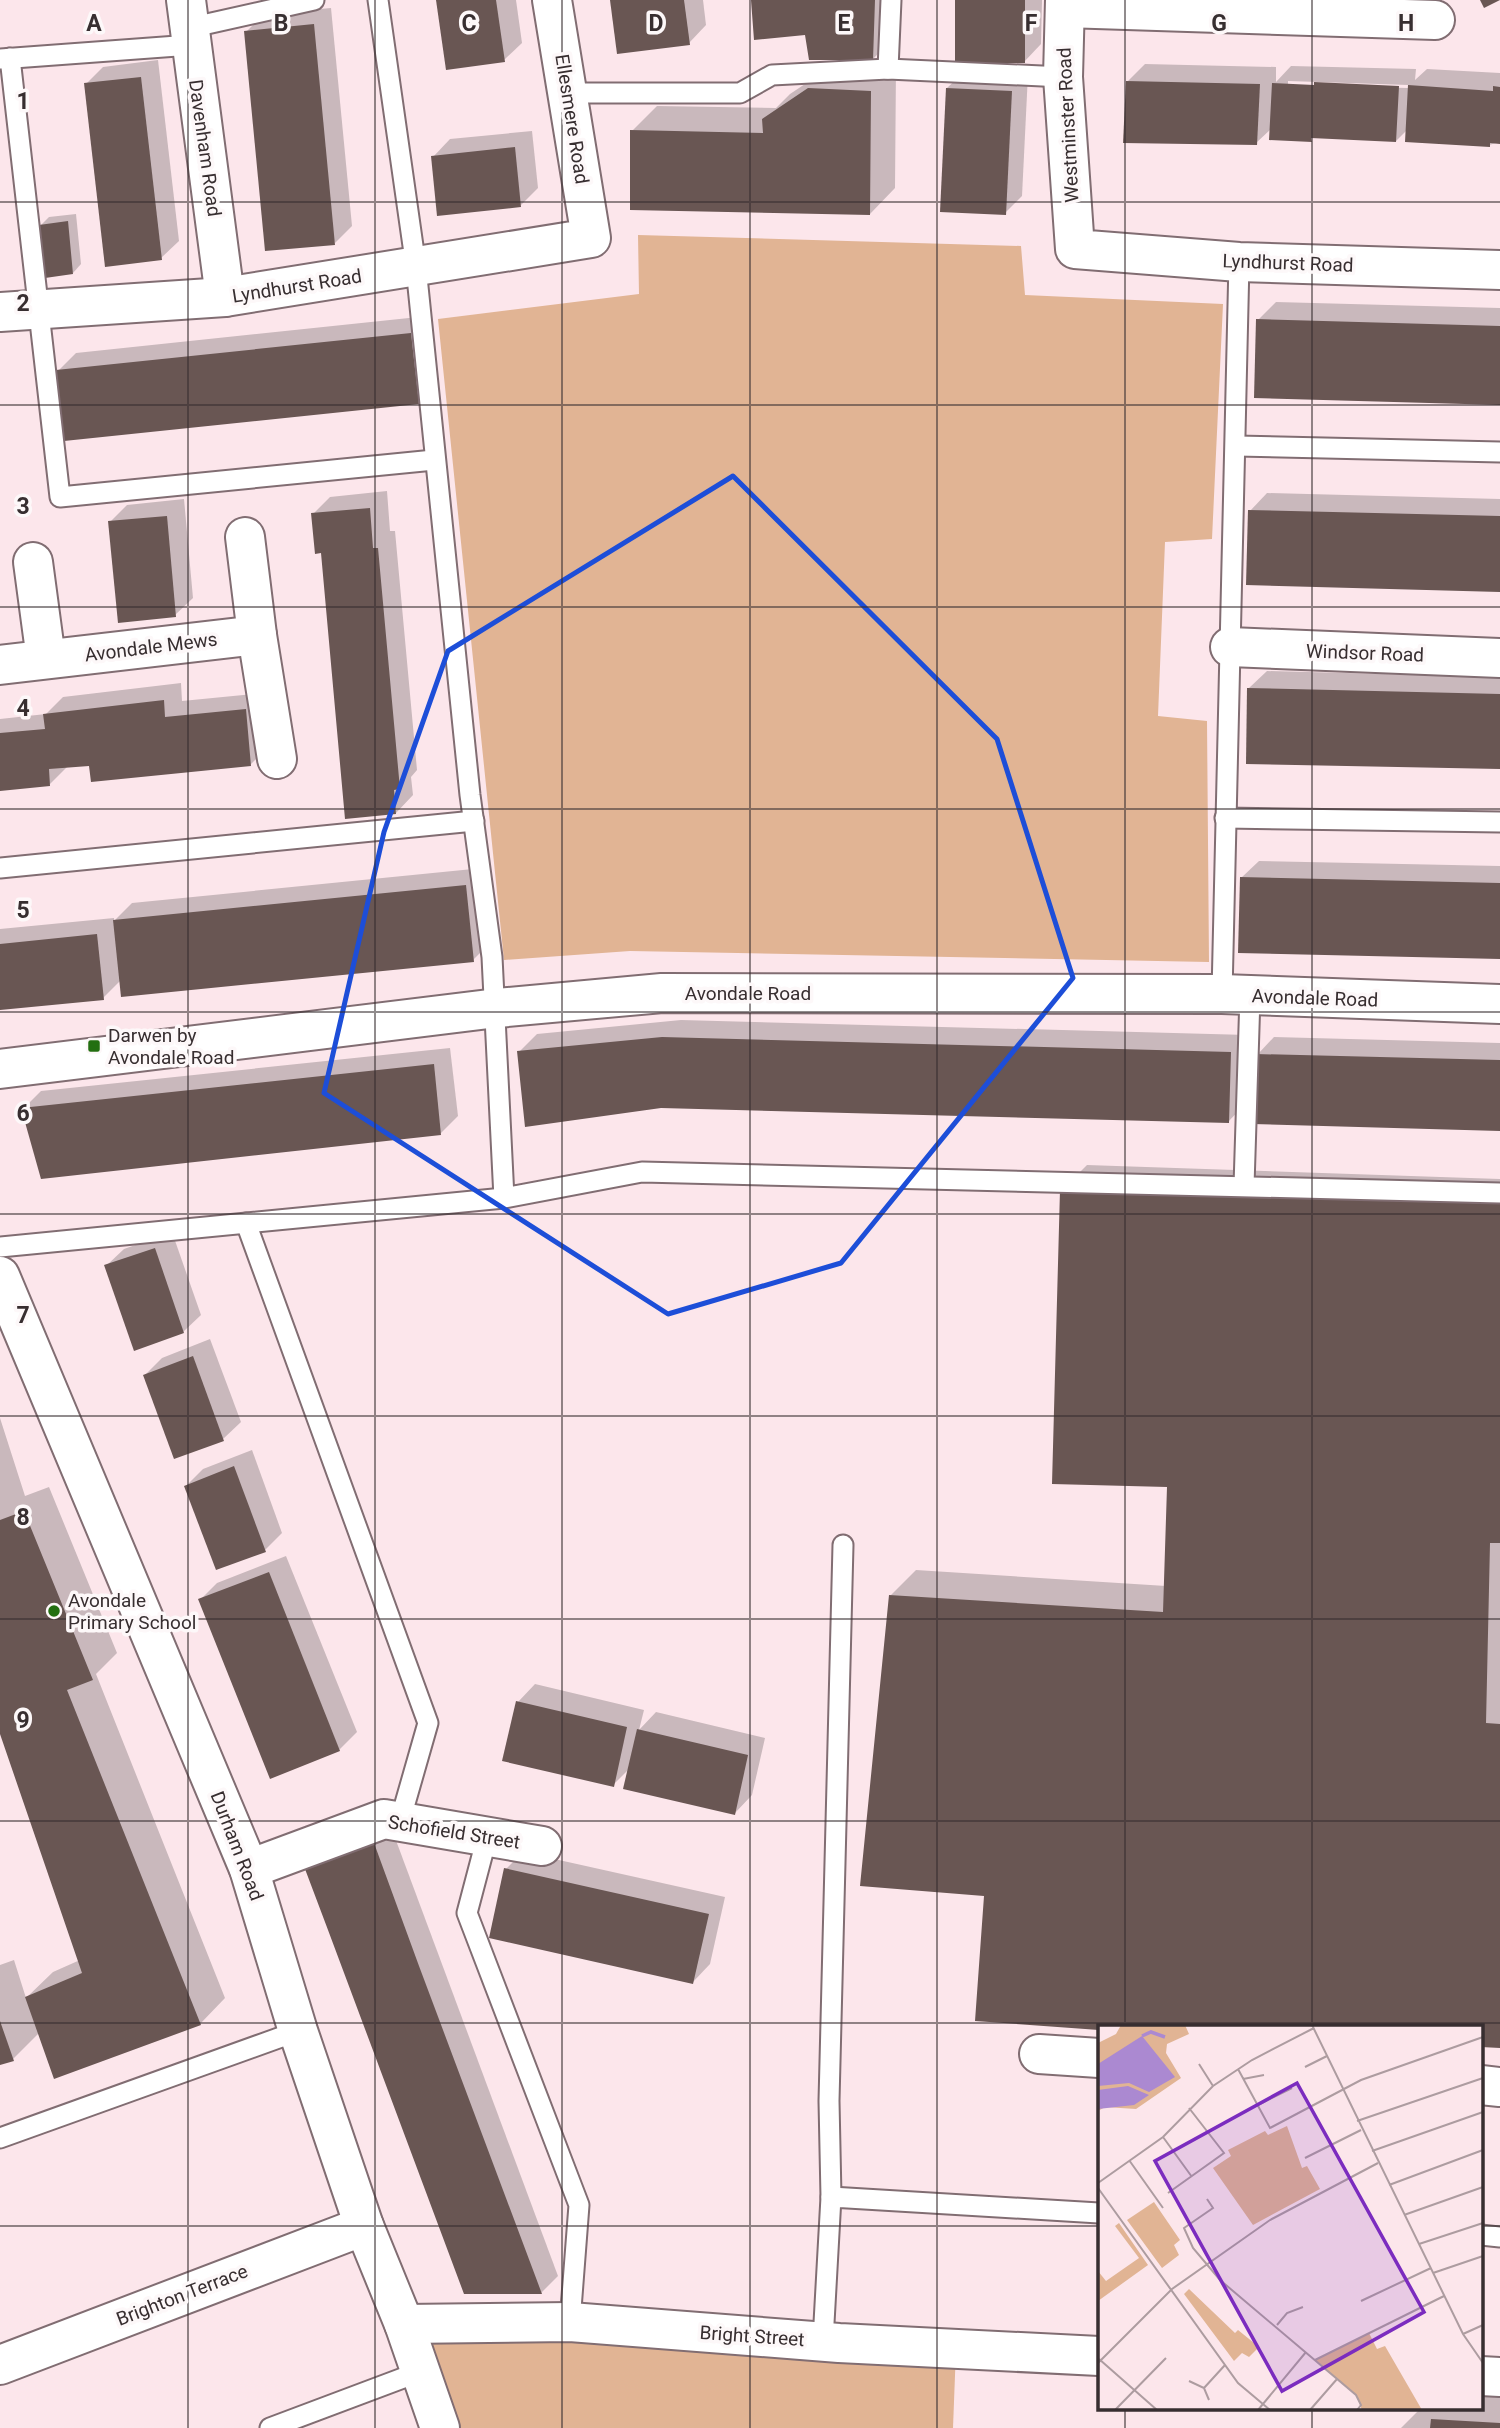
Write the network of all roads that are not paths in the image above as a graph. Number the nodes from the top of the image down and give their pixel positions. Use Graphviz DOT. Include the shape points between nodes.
graph roads {
  1 [pos="314,0"];
  2 [pos="378,0"];
  3 [pos="552,0"];
  4 [pos="891,0"];
  5 [pos="1065,4"];
  6 [pos="1337,8"];
  7 [pos="1435,20"];
  8 [pos="189,24"];
  9 [pos="5,59"];
  10 [pos="888,69"];
  11 [pos="1063,77"];
  12 [pos="568,93"];
  13 [pos="591,239"];
  14 [pos="1075,249"];
  15 [pos="1239,262"];
  16 [pos="416,267"];
  17 [pos="1500,270"];
  18 [pos="225,297"];
  19 [pos="40,307"];
  20 [pos="0,312"];
  21 [pos="1237,446"];
  22 [pos="1500,452"];
  23 [pos="435,460"];
  24 [pos="245,537"];
  25 [pos="33,562"];
  26 [pos="257,635"];
  27 [pos="1230,647"];
  28 [pos="1500,658"];
  29 [pos="46,659"];
  30 [pos="0,665"];
  31 [pos="277,759"];
  32 [pos="1225,818"];
  33 [pos="474,821"];
  34 [pos="1500,822"];
  35 [pos="0,867"];
  36 [pos="1236,995"];
  37 [pos="1500,1004"];
  38 [pos="497,1008"];
  39 [pos="0,1069"];
  40 [pos="1244,1186"];
  41 [pos="1500,1193"];
  42 [pos="504,1198"];
  43 [pos="246,1223"];
  44 [pos="0,1247"];
  45 [pos="0,1276"];
  46 [pos="843,1545"];
  47 [pos="400,1821"];
  48 [pos="487,1837"];
  49 [pos="542,1846"];
  50 [pos="249,1869"];
  51 [pos="298,2031"];
  52 [pos="1039,2054"];
  53 [pos="1098,2058"];
  54 [pos="1482,2085"];
  55 [pos="1500,2087"];
  56 [pos="0,2138"];
  57 [pos="831,2197"];
  58 [pos="1098,2213"];
  59 [pos="365,2226"];
  60 [pos="1482,2235"];
  61 [pos="1500,2237"];
  62 [pos="570,2322"];
  63 [pos="404,2324"];
  64 [pos="823,2342"];
  65 [pos="1098,2356"];
  66 [pos="0,2365"];
  67 [pos="419,2372"];
  68 [pos="1482,2376"];
  69 [pos="1500,2376"];
  70 [pos="270,2428"];
  71 [pos="440,2428"];
  1 -- 8 [label="lane"];
  2 -- 16 [label="lane"];
  3 -- 12 [label="street, Ellesmere Road"];
  4 -- 10 [label="lane"];
  5 -- 6 [label="street"];
  5 -- 11 [label="street, Westminster Road"];
  6 -- 7 [label="street"];
  8 -- 9 [label="lane"];
  8 -- 18 [label="street, Davenham Road"];
  9 -- 19 [label="lane"];
  10 -- 11 [label="lane"];
  10 -- 12 [label="lane" via="772,75 740,93"];
  11 -- 14 [label="street, Westminster Road"];
  12 -- 13 [label="street, Ellesmere Road"];
  13 -- 16 [label="street, Lyndhurst Road"];
  14 -- 15 [label="street, Lyndhurst Road"];
  15 -- 17 [label="street, Lyndhurst Road"];
  15 -- 21 [label="lane"];
  16 -- 18 [label="street, Lyndhurst Road"];
  16 -- 23 [label="lane"];
  18 -- 19 [label="street, Lyndhurst Road"];
  19 -- 20 [label="street, Lyndhurst Road"];
  19 -- 23 [label="lane" via="60,497"];
  21 -- 22 [label="lane"];
  21 -- 27 [label="lane"];
  23 -- 33 [label="lane"];
  24 -- 26 [label="street"];
  25 -- 29 [label="street"];
  26 -- 29 [label="street, Avondale Mews"];
  26 -- 31 [label="street"];
  27 -- 28 [label="street, Windsor Road"];
  27 -- 32 [label="lane"];
  29 -- 30 [label="street, Avondale Mews"];
  32 -- 34 [label="lane"];
  32 -- 36 [label="lane"];
  33 -- 35 [label="lane"];
  33 -- 38 [label="lane"];
  36 -- 37 [label="street, Avondale Road"];
  36 -- 38 [label="street, Avondale Road" via="662,993"];
  36 -- 40 [label="lane"];
  38 -- 39 [label="street, Avondale Road"];
  38 -- 42 [label="lane"];
  40 -- 41 [label="lane"];
  40 -- 42 [label="lane" via="642,1172"];
  42 -- 43 [label="lane"];
  43 -- 44 [label="lane"];
  43 -- 47 [label="lane" via="428,1723"];
  45 -- 50 [label="street, Durham Road"];
  46 -- 57 [label="lane" via="829,2101"];
  47 -- 48 [label="street, Schofield Street"];
  47 -- 50 [label="street, Schofield Street" via="384,1819"];
  48 -- 49 [label="street, Schofield Street"];
  48 -- 62 [label="lane" via="467,1913 579,2205"];
  50 -- 51 [label="street, Durham Road"];
  51 -- 56 [label="lane"];
  51 -- 59 [label="street, Durham Road"];
  52 -- 53 [label="street"];
  54 -- 55 [label="street"];
  57 -- 58 [label="lane"];
  57 -- 64 [label="lane"];
  59 -- 63 [label="street, Durham Road"];
  59 -- 66 [label="street, Brighton Terrace"];
  60 -- 61 [label="lane"];
  62 -- 63 [label="street, Bright Street"];
  62 -- 64 [label="street, Bright Street"];
  63 -- 67 [label="street, Durham Road"];
  64 -- 65 [label="street, Bright Street"];
  67 -- 70 [label="lane"];
  67 -- 71 [label="street, Durham Road"];
  68 -- 69 [label="street"];
}
